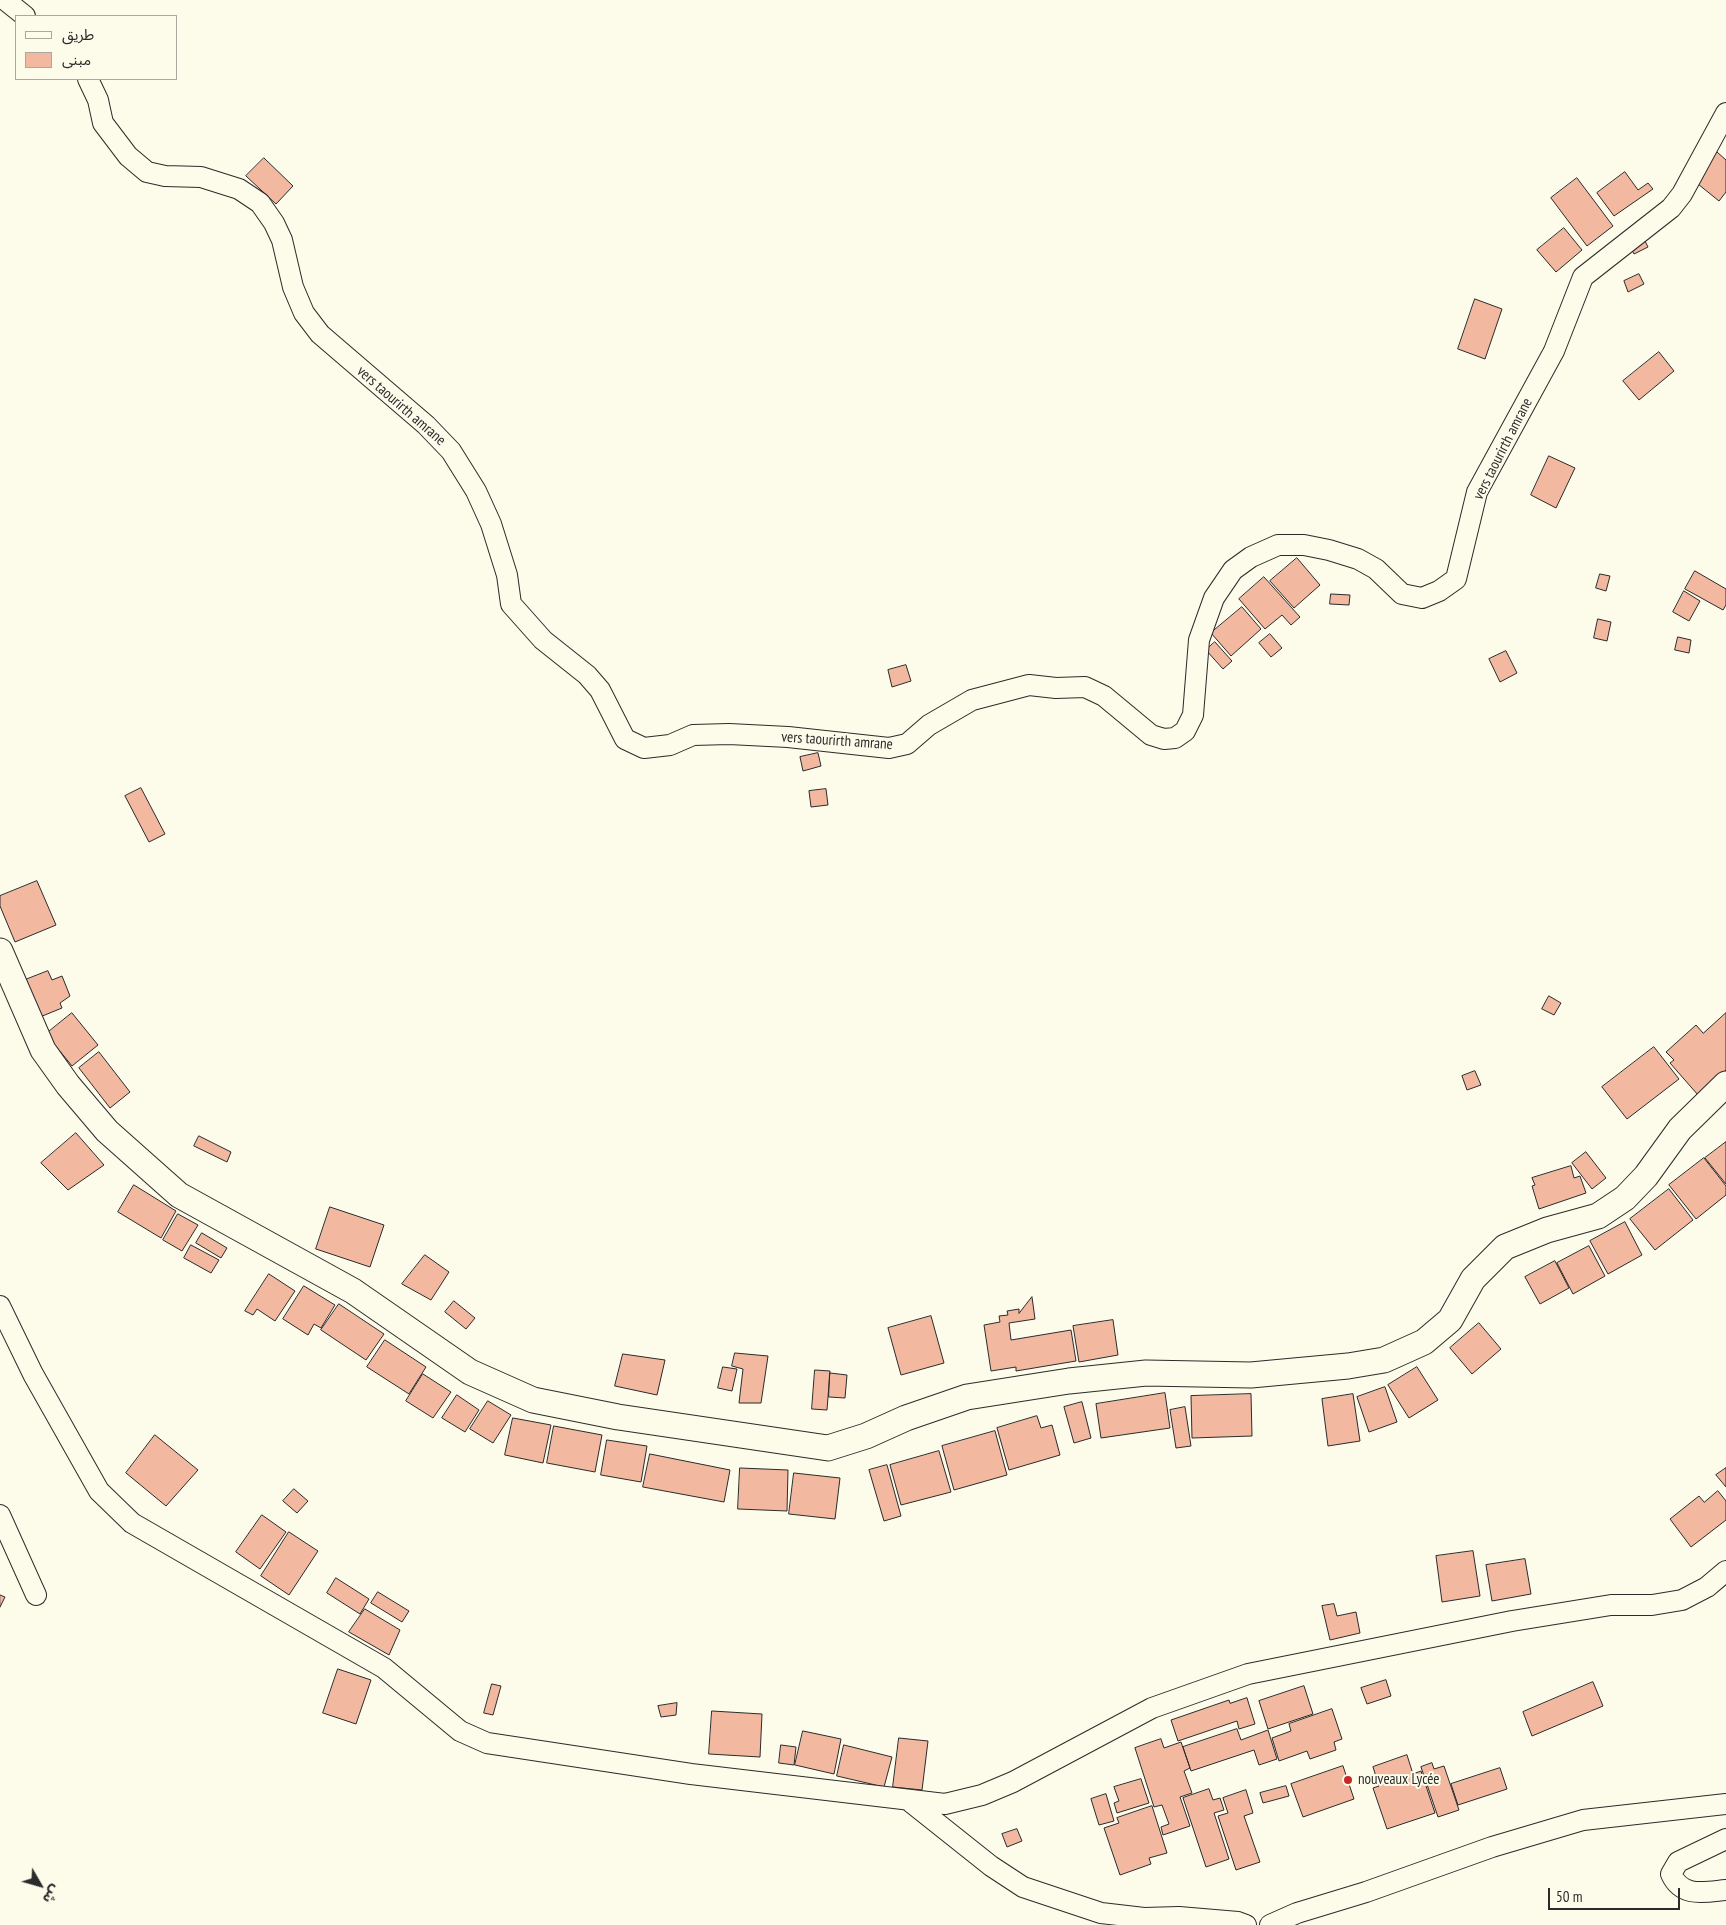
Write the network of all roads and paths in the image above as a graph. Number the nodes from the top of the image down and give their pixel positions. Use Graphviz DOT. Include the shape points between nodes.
graph roads {
  1 [pos="5,0"];
  2 [pos="24,15"];
  3 [pos="88,80"];
  4 [pos="1726,113"];
  5 [pos="0,951"];
  6 [pos="1726,1084"];
  7 [pos="0,1306"];
  8 [pos="0,1515"];
  9 [pos="1726,1571"];
  10 [pos="36,1595"];
  11 [pos="908,1800"];
  12 [pos="1726,1804"];
  13 [pos="1726,1839"];
  14 [pos="1726,1890"];
  15 [pos="1246,1925"];
  16 [pos="1270,1925"];
  1 -- 2 [label="street"];
  3 -- 4 [label="street, vers taourirth amrane" via="98,100 103,123 128,156 146,172 201,177 239,189 260,203 282,240 293,287 304,313 326,340 426,425 451,451 476,491 491,524 507,575 511,604 543,640 587,675 600,690 626,739 644,748 670,745 693,735 729,734 889,748 907,744 929,725 972,700 1029,684 1056,688 1085,687 1104,696 1152,735 1175,738 1185,731 1193,715 1199,640 1214,598 1233,570 1251,557 1278,545 1304,546 1358,559 1376,569 1402,594 1422,598 1439,591 1456,579 1477,492 1554,351 1583,277 1671,208 1682,194"];
  5 -- 6 [label="main road" via="43,1050 106,1131 178,1195 354,1291 470,1372 533,1400 618,1417 828,1448 967,1397 1146,1373 1251,1375 1384,1360 1424,1342 1450,1320 1473,1279 1505,1247 1546,1230 1598,1216 1625,1198 1646,1176 1680,1129"];
  7 -- 11 [label="street" via="32,1374 99,1491 132,1523 384,1668 460,1730 486,1743 691,1774"];
  8 -- 10 [label="street"];
  9 -- 11 [label="street" via="1707,1587 1682,1600 1652,1605 1611,1605 1512,1621 1248,1674 1152,1708 982,1795 945,1804"];
  11 -- 15 [label="street" via="990,1866 1023,1887 1101,1913"];
  12 -- 16 [label="street" via="1583,1820 1492,1847"];
  13 -- 14 [label="street" via="1678,1862 1671,1874 1675,1884 1693,1894"];
}
